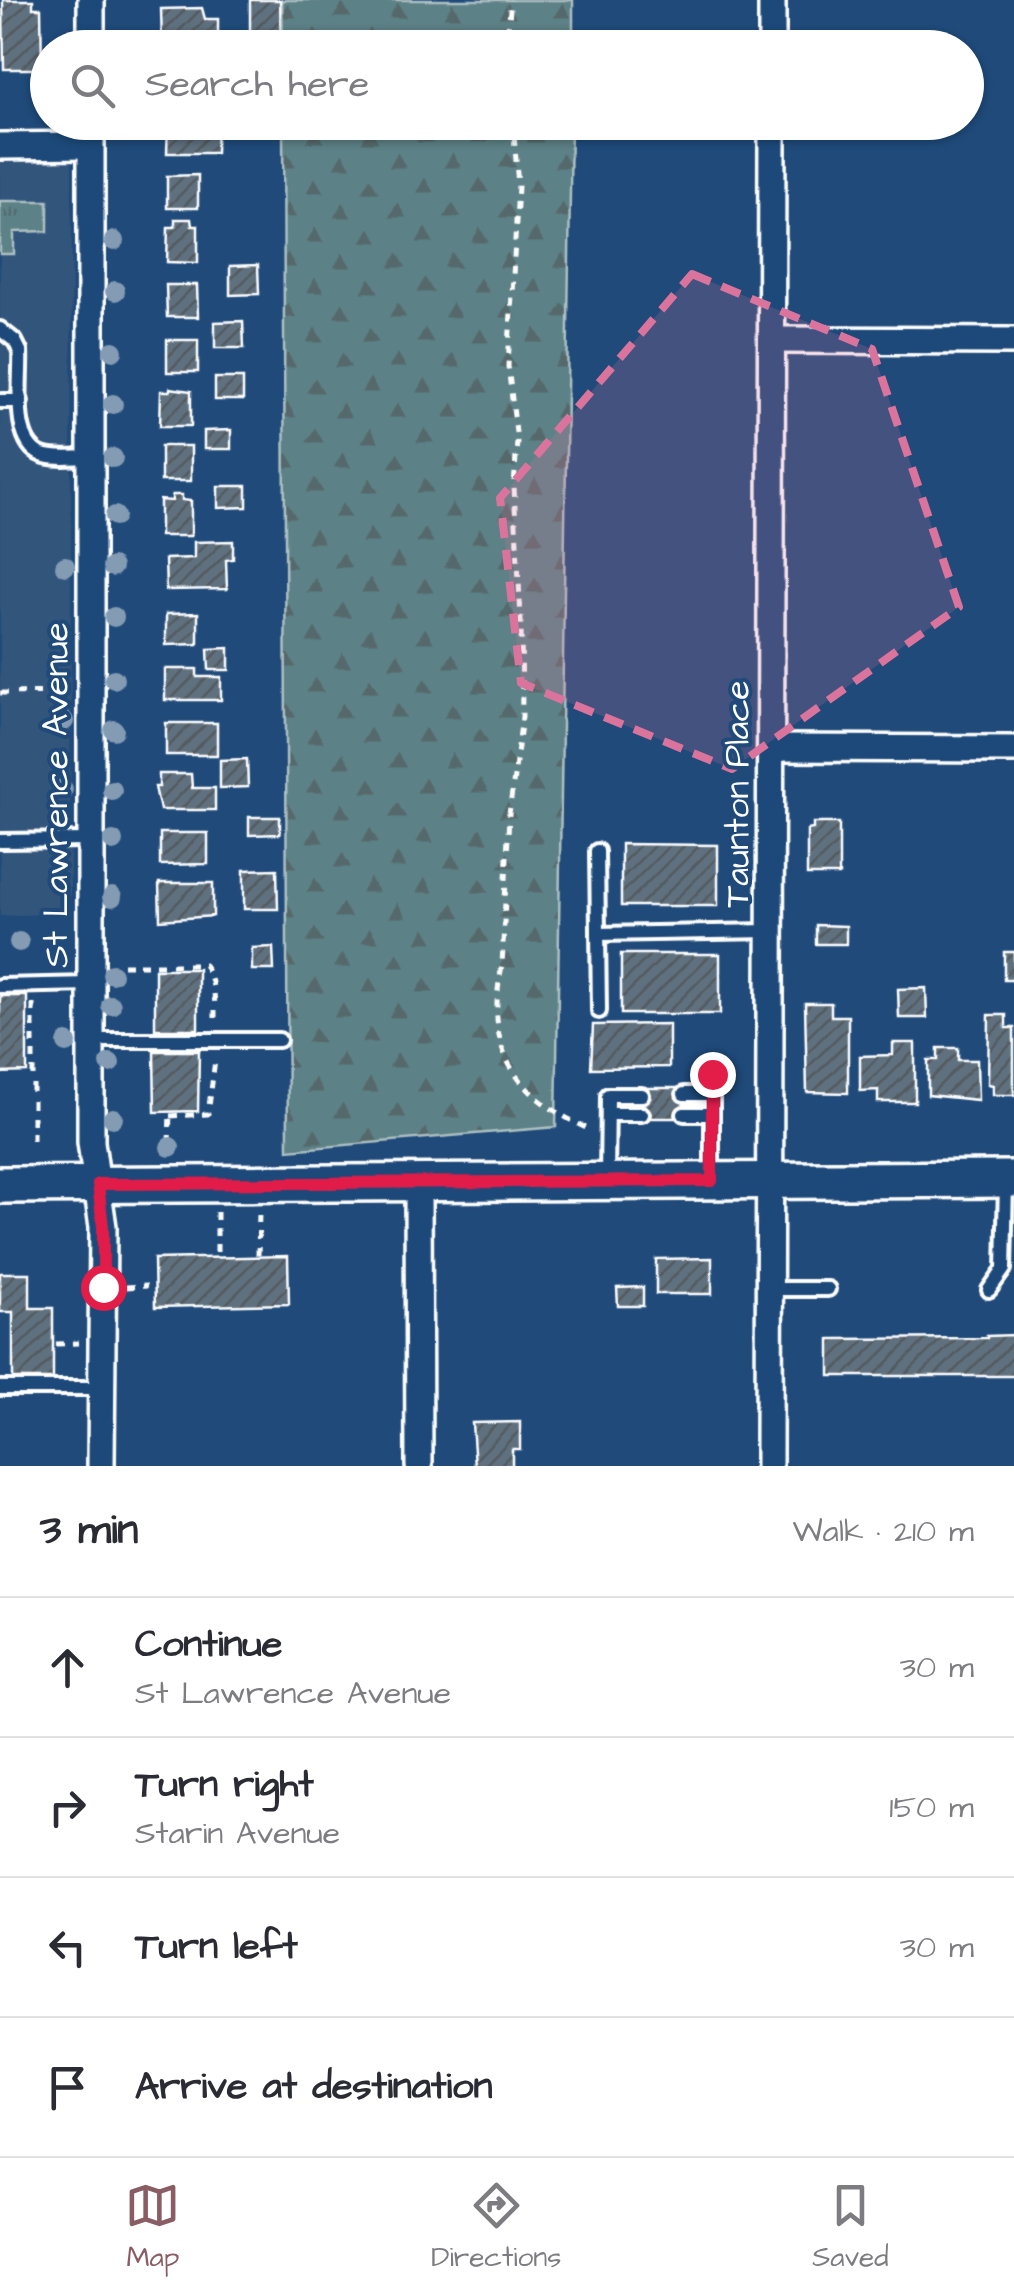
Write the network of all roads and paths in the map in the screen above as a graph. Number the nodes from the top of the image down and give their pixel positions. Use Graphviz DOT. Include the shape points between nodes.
graph roads {
  1 [pos="91,0"];
  2 [pos="511,0"];
  3 [pos="772,0"];
  4 [pos="91,30"];
  5 [pos="508,30"];
  6 [pos="772,30"];
  7 [pos="46,140"];
  8 [pos="91,140"];
  9 [pos="514,140"];
  10 [pos="772,140"];
  11 [pos="0,146"];
  12 [pos="0,329"];
  13 [pos="772,340"];
  14 [pos="1014,341"];
  15 [pos="21,400"];
  16 [pos="0,401"];
  17 [pos="90,457"];
  18 [pos="72,692"];
  19 [pos="0,693"];
  20 [pos="772,748"];
  21 [pos="1014,748"];
  22 [pos="90,840"];
  23 [pos="0,841"];
  24 [pos="597,851"];
  25 [pos="770,932"];
  26 [pos="598,934"];
  27 [pos="123,965"];
  28 [pos="90,984"];
  29 [pos="0,986"];
  30 [pos="32,994"];
  31 [pos="215,1000"];
  32 [pos="599,1011"];
  33 [pos="90,1040"];
  34 [pos="280,1040"];
  35 [pos="712,1074"];
  36 [pos="214,1083"];
  37 [pos="642,1094"];
  38 [pos="684,1094"];
  39 [pos="712,1094"];
  40 [pos="608,1114"];
  41 [pos="642,1114"];
  42 [pos="684,1114"];
  43 [pos="712,1114"];
  44 [pos="608,1132"];
  45 [pos="170,1142"];
  46 [pos="33,1144"];
  47 [pos="1010,1179"];
  48 [pos="712,1181"];
  49 [pos="768,1181"];
  50 [pos="607,1182"];
  51 [pos="418,1183"];
  52 [pos="98,1184"];
  53 [pos="0,1185"];
  54 [pos="259,1210"];
  55 [pos="217,1211"];
  56 [pos="217,1254"];
  57 [pos="258,1255"];
  58 [pos="147,1286"];
  59 [pos="122,1287"];
  60 [pos="768,1290"];
  61 [pos="828,1290"];
  62 [pos="989,1290"];
  63 [pos="87,1343"];
  64 [pos="56,1344"];
  65 [pos="0,1388"];
  66 [pos="102,1388"];
  67 [pos="102,1466"];
  68 [pos="419,1466"];
  69 [pos="769,1466"];
  1 -- 4 [label="street"];
  2 -- 5 [label="path"];
  3 -- 6 [label="street"];
  7 -- 11 [label="street"];
  8 -- 17 [label="street, St Lawrence Avenue"];
  9 -- 44 [label="path" via="518,186 509,383 517,442 522,717 509,814 498,1032 525,1090 587,1128"];
  10 -- 13 [label="street, Taunton Place"];
  12 -- 15 [label="lane" via="20,351"];
  13 -- 14 [label="street"];
  13 -- 20 [label="street, Taunton Place"];
  15 -- 16 [label="lane"];
  15 -- 17 [label="lane" via="22,433 34,450"];
  17 -- 22 [label="street, St Lawrence Avenue"];
  18 -- 19 [label="path"];
  20 -- 21 [label="street"];
  20 -- 25 [label="street, Taunton Place"];
  22 -- 23 [label="lane"];
  22 -- 28 [label="street, St Lawrence Avenue"];
  24 -- 26 [label="lane"];
  25 -- 26 [label="lane"];
  25 -- 49 [label="street, Taunton Place"];
  26 -- 32 [label="lane"];
  27 -- 31 [label="path" via="202,964"];
  28 -- 29 [label="lane"];
  28 -- 33 [label="street, St Lawrence Avenue"];
  30 -- 46 [label="path"];
  33 -- 34 [label="lane"];
  33 -- 52 [label="street, St Lawrence Avenue" via="90,1142"];
  35 -- 39 [label="lane"];
  36 -- 45 [label="path" via="206,1115 170,1114"];
  37 -- 40 [label="lane" via="608,1095"];
  38 -- 39 [label="lane"];
  39 -- 43 [label="lane"];
  40 -- 41 [label="lane"];
  40 -- 44 [label="lane"];
  42 -- 43 [label="lane"];
  43 -- 48 [label="lane"];
  44 -- 50 [label="lane"];
  47 -- 49 [label="street"];
  47 -- 62 [label="lane" via="1004,1269"];
  48 -- 49 [label="street"];
  48 -- 50 [label="street"];
  49 -- 60 [label="street, Taunton Place"];
  50 -- 51 [label="street"];
  51 -- 52 [label="street"];
  51 -- 68 [label="street"];
  52 -- 53 [label="street"];
  52 -- 66 [label="street, St Lawrence Avenue"];
  54 -- 57 [label="path"];
  55 -- 56 [label="path"];
  58 -- 59 [label="path"];
  60 -- 61 [label="lane"];
  60 -- 69 [label="street, Taunton Place"];
  63 -- 64 [label="path"];
  65 -- 66 [label="lane"];
  66 -- 67 [label="street, St Lawrence Avenue"];
}
